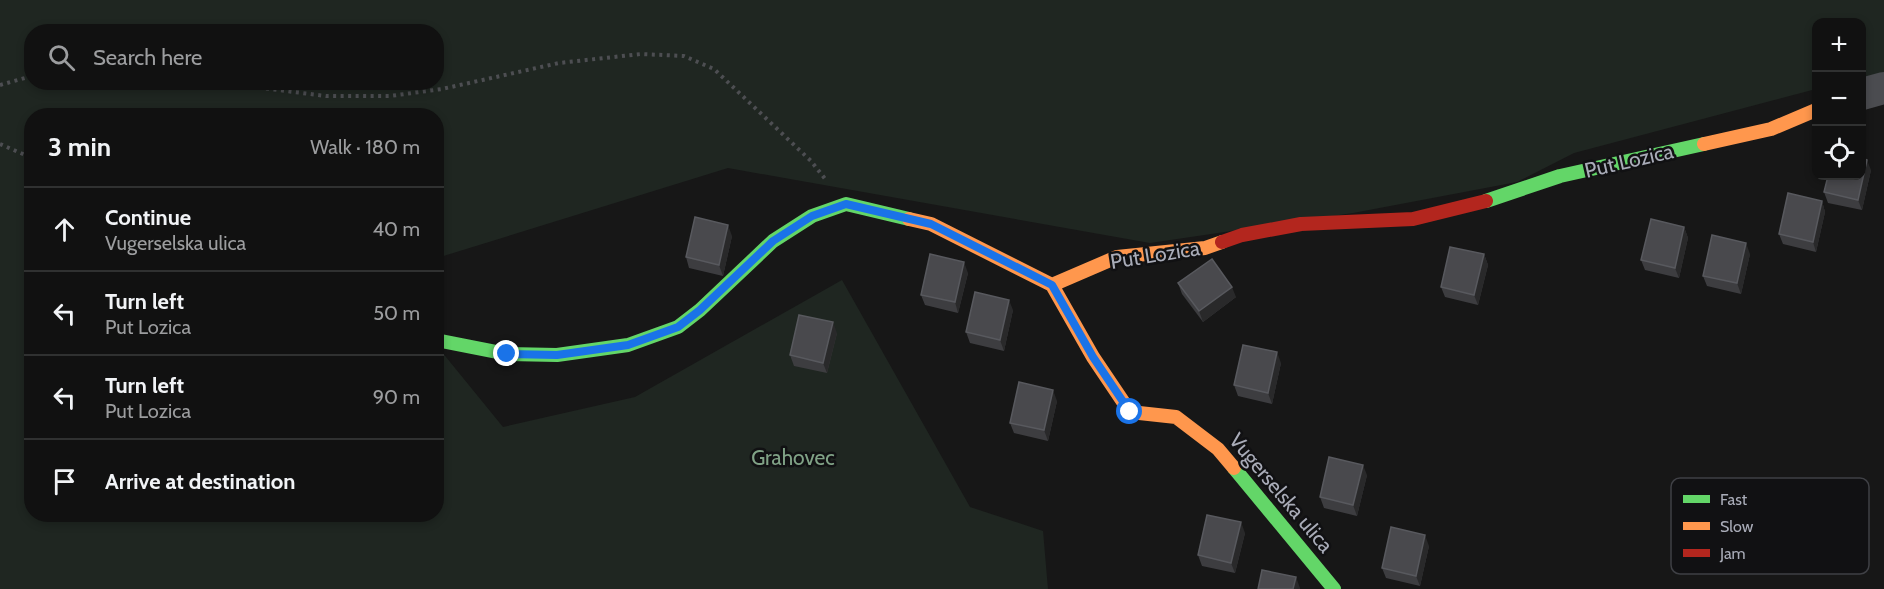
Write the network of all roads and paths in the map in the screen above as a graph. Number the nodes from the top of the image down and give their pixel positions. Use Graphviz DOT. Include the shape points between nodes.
graph roads {
  1 [pos="24,78"];
  2 [pos="0,85"];
  3 [pos="1884,88"];
  4 [pos="444,89"];
  5 [pos="278,90"];
  6 [pos="435,90"];
  7 [pos="1866,93"];
  8 [pos="1812,112"];
  9 [pos="0,144"];
  10 [pos="24,154"];
  11 [pos="846,204"];
  12 [pos="1052,285"];
  13 [pos="444,342"];
  14 [pos="1334,589"];
  1 -- 2 [label="path"];
  3 -- 7 [label="street"];
  4 -- 11 [label="path" via="559,63 641,54 684,56 714,69 811,161"];
  5 -- 6 [label="path" via="326,96 390,96"];
  8 -- 12 [label="street, Put Lozica" via="1771,129 1560,176 1480,203 1413,219 1301,224 1242,235 1205,248 1117,257"];
  9 -- 10 [label="path"];
  11 -- 12 [label="street" via="931,224"];
  11 -- 13 [label="street" via="812,216 773,241 678,327 628,345 557,355 507,354"];
  12 -- 14 [label="street, Vugerselska ulica" via="1130,412 1176,417 1218,448"];
}
